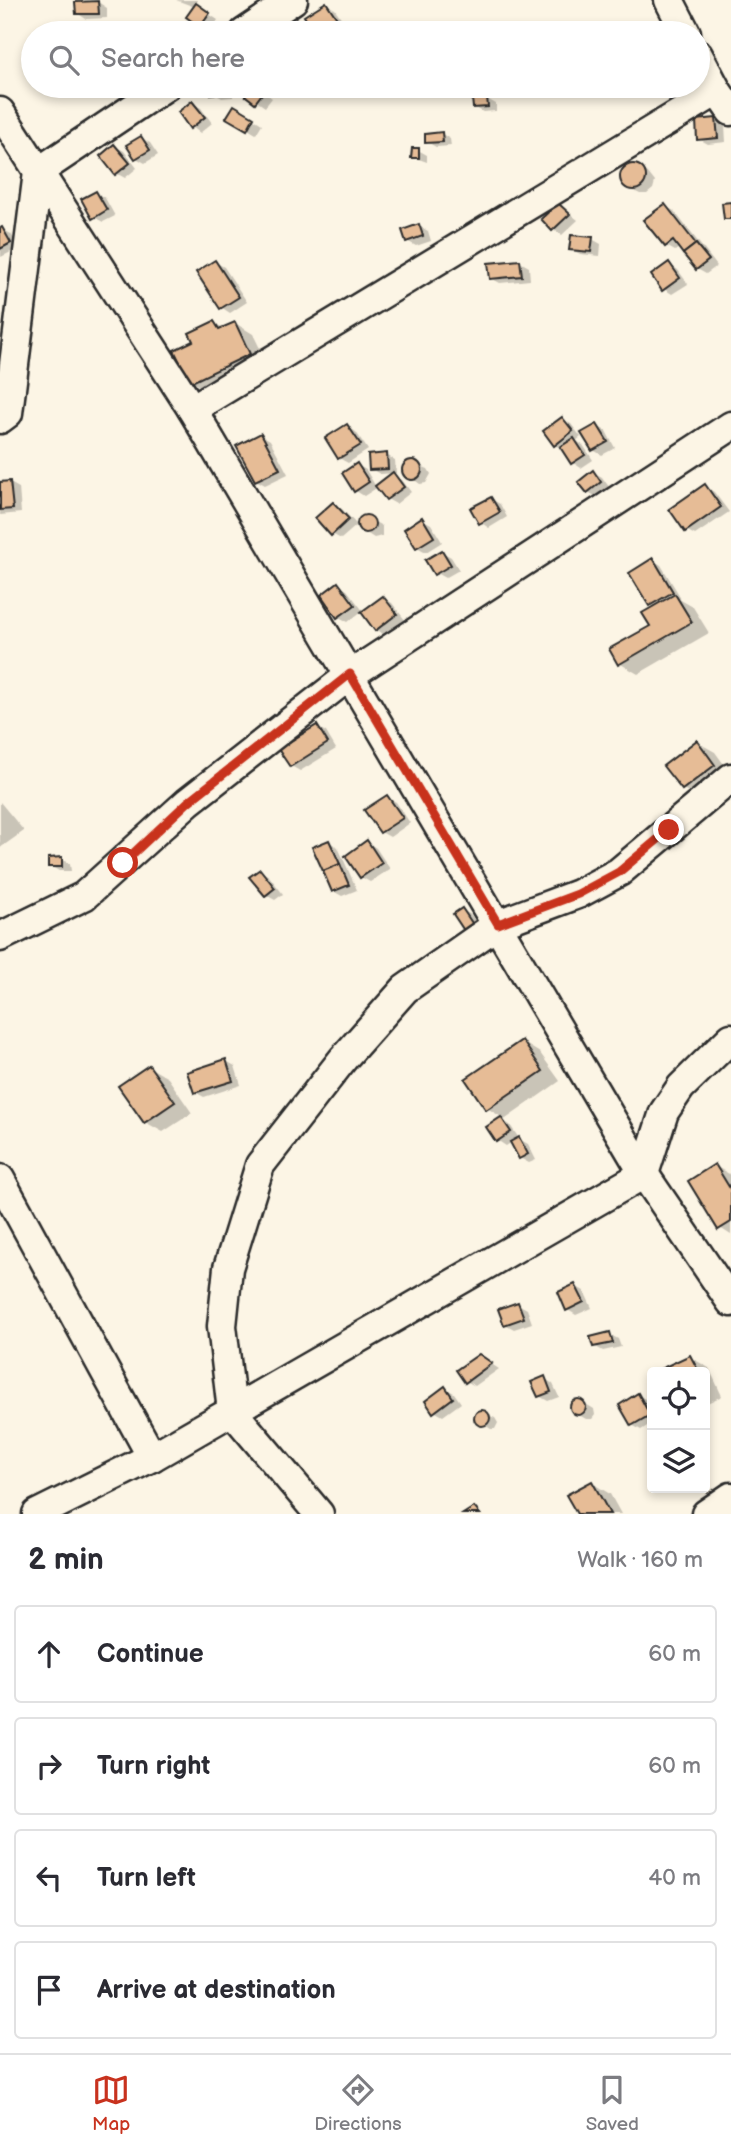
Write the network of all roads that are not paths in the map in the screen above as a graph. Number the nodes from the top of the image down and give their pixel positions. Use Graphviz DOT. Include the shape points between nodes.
graph roads {
  1 [pos="293,0"];
  2 [pos="669,0"];
  3 [pos="262,21"];
  4 [pos="680,21"];
  5 [pos="710,76"];
  6 [pos="148,98"];
  7 [pos="724,101"];
  8 [pos="0,111"];
  9 [pos="38,172"];
  10 [pos="192,408"];
  11 [pos="0,419"];
  12 [pos="731,426"];
  13 [pos="350,674"];
  14 [pos="731,778"];
  15 [pos="498,924"];
  16 [pos="0,937"];
  17 [pos="731,1038"];
  18 [pos="644,1174"];
  19 [pos="0,1179"];
  20 [pos="731,1302"];
  21 [pos="232,1411"];
  22 [pos="152,1457"];
  23 [pos="731,1497"];
  24 [pos="37,1514"];
  25 [pos="319,1514"];
  26 [pos="706,1514"];
  1 -- 3 [label="street"];
  2 -- 4 [label="street"];
  5 -- 7 [label="street"];
  6 -- 9 [label="street"];
  7 -- 10 [label="street"];
  8 -- 9 [label="street"];
  9 -- 10 [label="street"];
  9 -- 11 [label="street" via="8,413"];
  10 -- 13 [label="street"];
  12 -- 13 [label="street"];
  13 -- 15 [label="street"];
  13 -- 16 [label="street" via="188,802 84,896"];
  14 -- 15 [label="street" via="619,872 578,894"];
  15 -- 18 [label="street"];
  15 -- 21 [label="street" via="405,989 343,1059 260,1166 228,1268 222,1326"];
  17 -- 18 [label="street" via="681,1087 664,1112"];
  18 -- 20 [label="street"];
  18 -- 21 [label="street"];
  19 -- 22 [label="street"];
  21 -- 22 [label="street"];
  21 -- 25 [label="street"];
  22 -- 24 [label="street"];
  23 -- 26 [label="street"];
}
